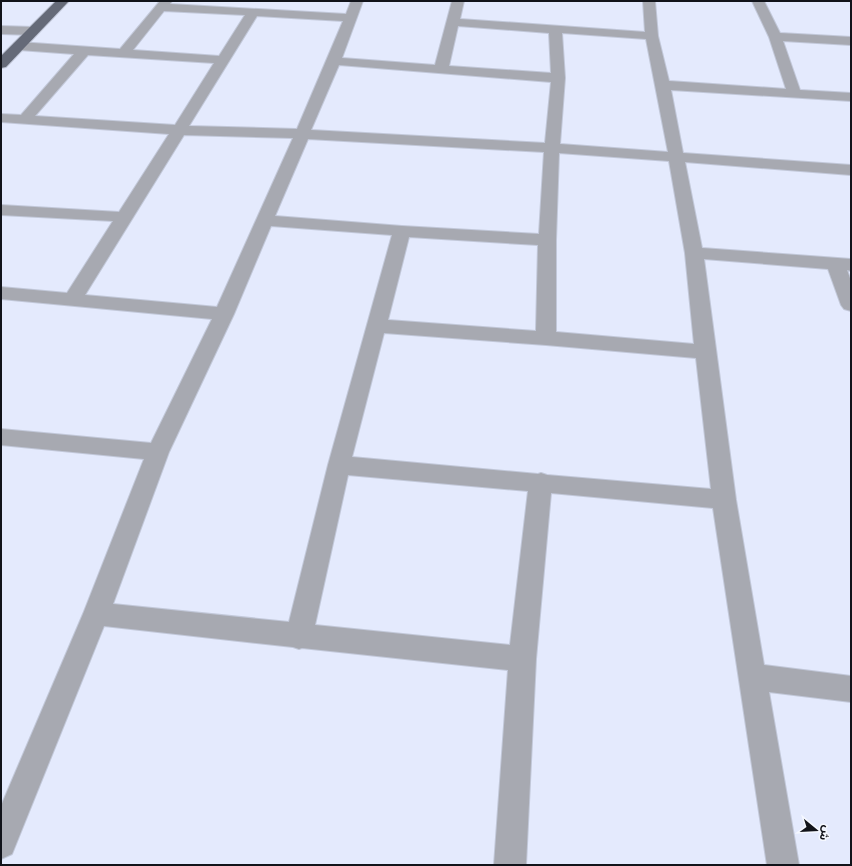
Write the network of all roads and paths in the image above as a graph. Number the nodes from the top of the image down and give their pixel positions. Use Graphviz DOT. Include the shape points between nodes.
graph roads {
  1 [pos="63,1"];
  2 [pos="357,1"];
  3 [pos="458,1"];
  4 [pos="649,1"];
  5 [pos="758,1"];
  6 [pos="164,4"];
  7 [pos="253,12"];
  8 [pos="350,18"];
  9 [pos="453,22"];
  10 [pos="1,30"];
  11 [pos="555,30"];
  12 [pos="33,31"];
  13 [pos="652,36"];
  14 [pos="775,37"];
  15 [pos="851,41"];
  16 [pos="19,46"];
  17 [pos="84,51"];
  18 [pos="123,54"];
  19 [pos="223,60"];
  20 [pos="334,61"];
  21 [pos="1,64"];
  22 [pos="442,69"];
  23 [pos="558,78"];
  24 [pos="664,85"];
  25 [pos="795,94"];
  26 [pos="851,98"];
  27 [pos="1,118"];
  28 [pos="24,120"];
  29 [pos="180,130"];
  30 [pos="303,134"];
  31 [pos="552,148"];
  32 [pos="676,158"];
  33 [pos="851,170"];
  34 [pos="1,210"];
  35 [pos="124,217"];
  36 [pos="266,220"];
  37 [pos="402,231"];
  38 [pos="547,240"];
  39 [pos="694,253"];
  40 [pos="843,265"];
  41 [pos="1,293"];
  42 [pos="74,299"];
  43 [pos="851,305"];
  44 [pos="224,314"];
  45 [pos="377,326"];
  46 [pos="546,338"];
  47 [pos="705,352"];
  48 [pos="1,437"];
  49 [pos="158,452"];
  50 [pos="339,465"];
  51 [pos="541,482"];
  52 [pos="724,500"];
  53 [pos="96,614"];
  54 [pos="300,637"];
  55 [pos="522,659"];
  56 [pos="754,677"];
  57 [pos="851,689"];
  58 [pos="1,843"];
  59 [pos="510,865"];
  60 [pos="783,865"];
  1 -- 12 [label="highway"];
  2 -- 8 [label="street"];
  3 -- 9 [label="street"];
  4 -- 13 [label="street"];
  5 -- 14 [label="street"];
  6 -- 7 [label="street"];
  6 -- 18 [label="street"];
  7 -- 8 [label="street"];
  7 -- 19 [label="street"];
  8 -- 20 [label="street"];
  9 -- 11 [label="street"];
  9 -- 22 [label="street"];
  10 -- 12 [label="street"];
  11 -- 13 [label="street"];
  11 -- 23 [label="street"];
  12 -- 16 [label="highway"];
  13 -- 24 [label="street"];
  14 -- 15 [label="street"];
  14 -- 25 [label="street"];
  16 -- 17 [label="street"];
  16 -- 21 [label="highway"];
  17 -- 18 [label="street"];
  17 -- 28 [label="street"];
  18 -- 19 [label="street"];
  19 -- 29 [label="street"];
  20 -- 22 [label="street"];
  20 -- 30 [label="street"];
  22 -- 23 [label="street"];
  23 -- 31 [label="street"];
  24 -- 25 [label="street"];
  24 -- 32 [label="street"];
  25 -- 26 [label="street"];
  27 -- 28 [label="street"];
  28 -- 29 [label="street"];
  29 -- 30 [label="street"];
  29 -- 35 [label="street"];
  30 -- 31 [label="street"];
  30 -- 36 [label="street"];
  31 -- 32 [label="street"];
  31 -- 38 [label="street"];
  32 -- 33 [label="street"];
  32 -- 39 [label="street"];
  34 -- 35 [label="street"];
  35 -- 42 [label="street"];
  36 -- 37 [label="street"];
  36 -- 44 [label="street"];
  37 -- 38 [label="street"];
  37 -- 45 [label="street"];
  38 -- 46 [label="street"];
  39 -- 40 [label="street"];
  39 -- 47 [label="street"];
  40 -- 43 [label="street"];
  41 -- 42 [label="street"];
  42 -- 44 [label="street"];
  44 -- 49 [label="street"];
  45 -- 46 [label="street"];
  45 -- 50 [label="street"];
  46 -- 47 [label="street"];
  47 -- 52 [label="street"];
  48 -- 49 [label="street"];
  49 -- 53 [label="street"];
  50 -- 51 [label="street"];
  50 -- 54 [label="street"];
  51 -- 52 [label="street"];
  51 -- 55 [label="street"];
  52 -- 56 [label="street"];
  53 -- 54 [label="street"];
  53 -- 58 [label="street"];
  54 -- 55 [label="street"];
  55 -- 59 [label="street"];
  56 -- 57 [label="street"];
  56 -- 60 [label="street"];
}
